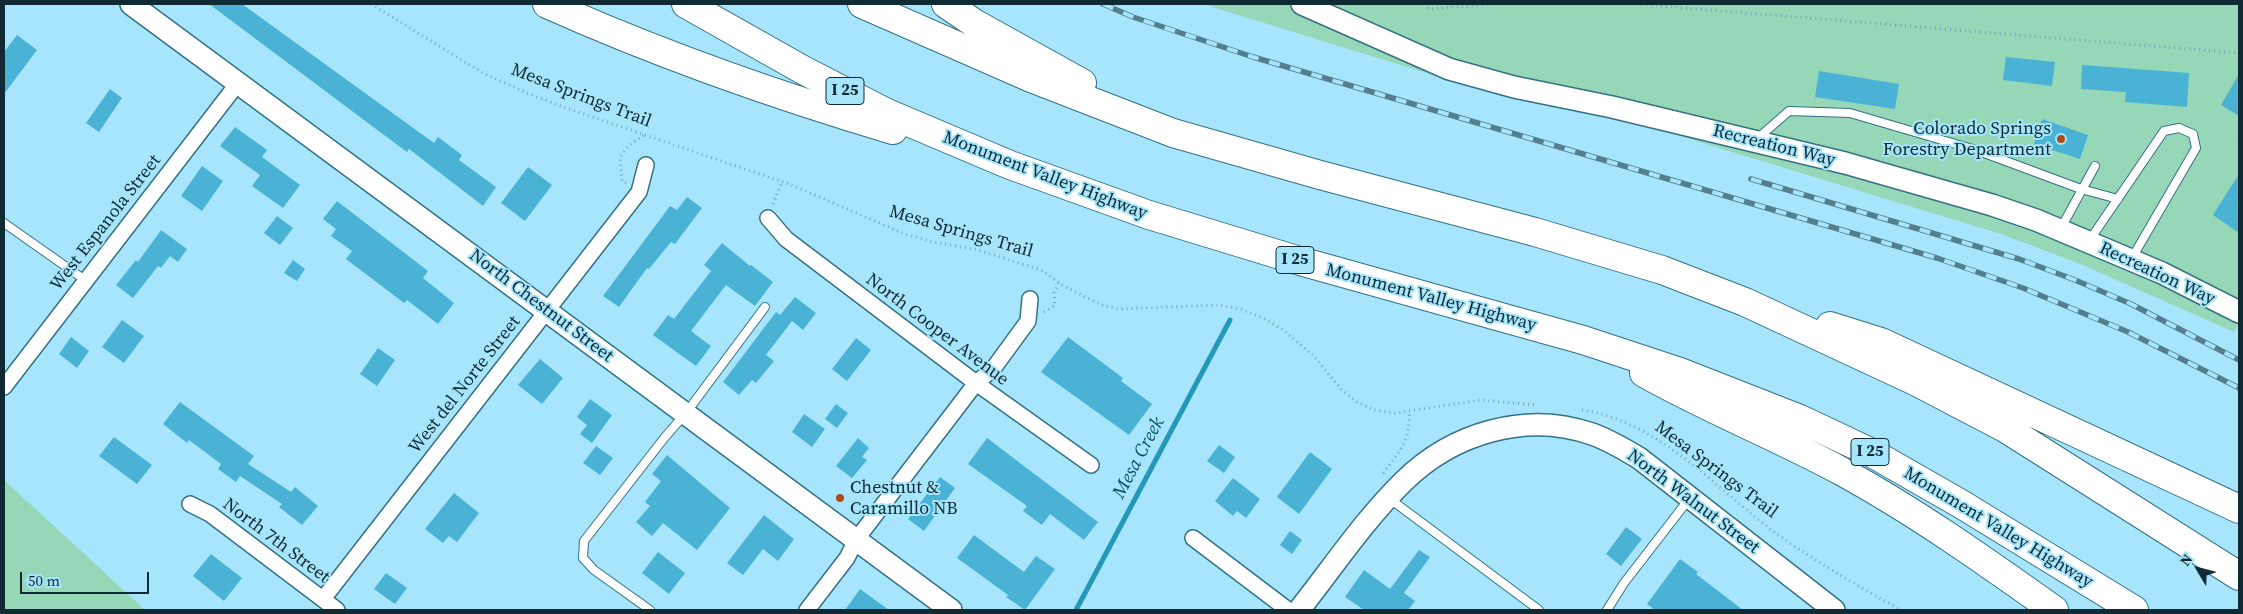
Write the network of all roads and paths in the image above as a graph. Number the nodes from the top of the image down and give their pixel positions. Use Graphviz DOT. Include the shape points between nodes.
graph roads {
  1 [pos="131,4"];
  2 [pos="370,4"];
  3 [pos="547,4"];
  4 [pos="686,4"];
  5 [pos="862,4"];
  6 [pos="946,4"];
  7 [pos="1302,4"];
  8 [pos="1424,4"];
  9 [pos="1494,4"];
  10 [pos="1636,4"];
  11 [pos="2239,53"];
  12 [pos="238,82"];
  13 [pos="1173,133"];
  14 [pos="644,135"];
  15 [pos="1754,141"];
  16 [pos="646,165"];
  17 [pos="1010,165"];
  18 [pos="2095,166"];
  19 [pos="782,181"];
  20 [pos="2081,189"];
  21 [pos="639,192"];
  22 [pos="2118,199"];
  23 [pos="768,218"];
  24 [pos="4,223"];
  25 [pos="2060,230"];
  26 [pos="2089,242"];
  27 [pos="2131,260"];
  28 [pos="86,280"];
  29 [pos="1059,282"];
  30 [pos="1030,299"];
  31 [pos="1745,302"];
  32 [pos="766,307"];
  33 [pos="547,310"];
  34 [pos="2239,312"];
  35 [pos="1028,321"];
  36 [pos="1583,340"];
  37 [pos="976,384"];
  38 [pos="4,387"];
  39 [pos="1580,410"];
  40 [pos="1409,411"];
  41 [pos="686,413"];
  42 [pos="1542,415"];
  43 [pos="1091,465"];
  44 [pos="1383,474"];
  45 [pos="1389,498"];
  46 [pos="1690,498"];
  47 [pos="190,504"];
  48 [pos="2239,509"];
  49 [pos="1192,538"];
  50 [pos="856,540"];
  51 [pos="2239,576"];
  52 [pos="323,599"];
  53 [pos="337,610"];
  54 [pos="650,610"];
  55 [pos="807,610"];
  56 [pos="951,610"];
  57 [pos="1288,610"];
  58 [pos="1299,610"];
  59 [pos="1539,610"];
  60 [pos="1607,610"];
  61 [pos="1834,610"];
  62 [pos="1901,610"];
  63 [pos="2054,610"];
  64 [pos="2134,610"];
  1 -- 12 [label="main road, North Chestnut Street"];
  2 -- 14 [label="path, Mesa Springs Trail" via="483,73 566,108"];
  3 -- 17 [label="highway" via="620,37 722,74 858,120"];
  4 -- 17 [label="highway, Monument Valley Highway / I 25" via="802,70 887,113"];
  5 -- 13 [label="highway" via="1031,78"];
  6 -- 13 [label="highway" via="974,23"];
  7 -- 15 [label="main road, Recreation Way" via="1448,69"];
  8 -- 9 [label="path" via="1429,9"];
  10 -- 11 [label="path"];
  12 -- 28 [label="street, West Espanola Street"];
  12 -- 33 [label="main road, North Chestnut Street"];
  13 -- 31 [label="highway" via="1553,237 1662,270"];
  14 -- 19 [label="path, Mesa Springs Trail"];
  14 -- 21 [label="path" via="629,145 620,157 622,181"];
  15 -- 20 [label="lane" via="1789,111 1850,114 1976,150"];
  15 -- 25 [label="main road, Recreation Way" via="1992,205"];
  16 -- 21 [label="street, West del Norte Street"];
  17 -- 36 [label="highway, Monument Valley Highway / I 25" via="1149,216"];
  18 -- 20 [label="lane"];
  19 -- 23 [label="path"];
  19 -- 29 [label="path, Mesa Springs Trail" via="905,234 978,250 1041,270"];
  20 -- 22 [label="lane"];
  20 -- 25 [label="lane"];
  21 -- 33 [label="street, West del Norte Street"];
  22 -- 26 [label="lane"];
  22 -- 27 [label="lane" via="2164,131 2179,128 2192,134 2196,148"];
  23 -- 37 [label="street, North Cooper Avenue" via="786,239"];
  24 -- 28 [label="lane"];
  25 -- 26 [label="main road, Recreation Way"];
  26 -- 27 [label="main road, Recreation Way"];
  27 -- 34 [label="main road, Recreation Way"];
  28 -- 38 [label="street, West Espanola Street"];
  29 -- 35 [label="path" via="1054,293 1055,305"];
  29 -- 40 [label="path, Mesa Springs Trail" via="1118,310 1219,305 1240,309 1282,329 1313,355 1342,389 1358,402 1374,410"];
  30 -- 35 [label="street"];
  31 -- 48 [label="highway" via="1881,342"];
  31 -- 51 [label="highway" via="1917,382 2005,428"];
  32 -- 41 [label="lane"];
  33 -- 41 [label="main road, North Chestnut Street"];
  33 -- 52 [label="street, West del Norte Street"];
  35 -- 37 [label="street" via="992,369"];
  36 -- 63 [label="highway" via="1681,394 1841,471 1914,514"];
  36 -- 64 [label="highway, Monument Valley Highway / I 25" via="1680,372 1800,419 1872,453"];
  37 -- 43 [label="street, North Cooper Avenue"];
  37 -- 50 [label="street"];
  39 -- 62 [label="path, Mesa Springs Trail" via="1596,412 1667,446 1783,538"];
  40 -- 42 [label="path, Mesa Springs Trail" via="1481,400"];
  40 -- 44 [label="path" via="1410,425 1405,444"];
  41 -- 50 [label="main road, North Chestnut Street"];
  41 -- 54 [label="lane" via="584,541 583,558 594,570"];
  42 -- 45 [label="main road, North Walnut Street" via="1481,432 1454,445 1428,461"];
  42 -- 46 [label="main road, North Walnut Street" via="1563,427 1614,444 1639,458"];
  45 -- 58 [label="main road, North Walnut Street"];
  45 -- 59 [label="lane"];
  46 -- 60 [label="lane"];
  46 -- 61 [label="main road, North Walnut Street"];
  47 -- 52 [label="street, North 7th Street" via="210,514"];
  49 -- 57 [label="street"];
  50 -- 55 [label="street" via="847,558"];
  50 -- 56 [label="main road, North Chestnut Street"];
  52 -- 53 [label="street, North 7th Street"];
}
